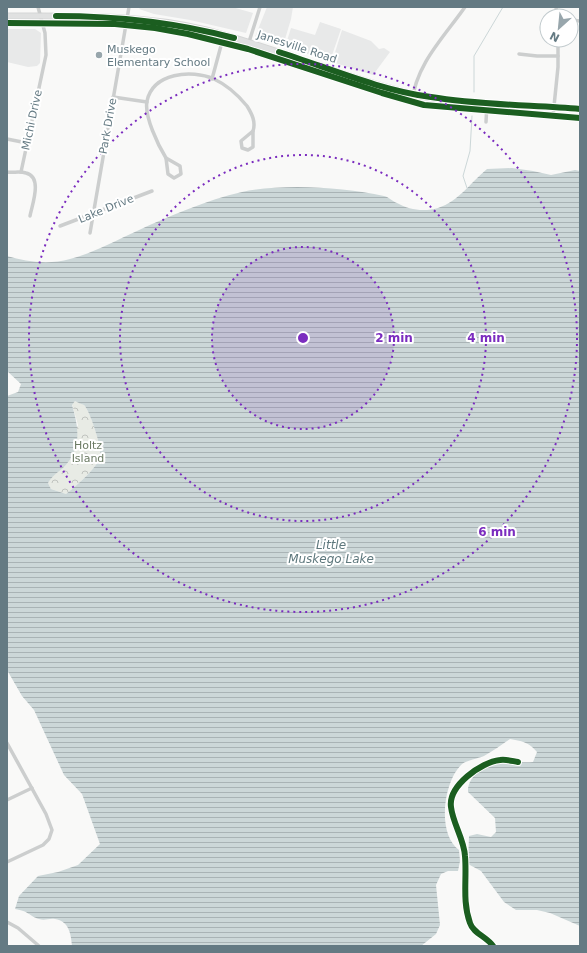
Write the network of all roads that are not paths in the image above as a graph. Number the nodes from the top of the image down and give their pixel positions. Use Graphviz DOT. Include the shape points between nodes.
graph roads {
  1 [pos="38,7"];
  2 [pos="129,7"];
  3 [pos="260,7"];
  4 [pos="465,7"];
  5 [pos="8,16"];
  6 [pos="40,16"];
  7 [pos="128,18"];
  8 [pos="8,22"];
  9 [pos="42,22"];
  10 [pos="126,25"];
  11 [pos="213,32"];
  12 [pos="240,39"];
  13 [pos="224,42"];
  14 [pos="249,42"];
  15 [pos="558,48"];
  16 [pos="258,52"];
  17 [pos="520,54"];
  18 [pos="558,56"];
  19 [pos="302,59"];
  20 [pos="300,66"];
  21 [pos="335,70"];
  22 [pos="333,77"];
  23 [pos="212,79"];
  24 [pos="365,80"];
  25 [pos="363,87"];
  26 [pos="413,94"];
  27 [pos="113,97"];
  28 [pos="147,102"];
  29 [pos="412,102"];
  30 [pos="487,103"];
  31 [pos="553,107"];
  32 [pos="580,109"];
  33 [pos="487,111"];
  34 [pos="553,116"];
  35 [pos="580,118"];
  36 [pos="486,122"];
  37 [pos="253,131"];
  38 [pos="7,139"];
  39 [pos="26,144"];
  40 [pos="166,158"];
  41 [pos="7,172"];
  42 [pos="21,172"];
  43 [pos="152,191"];
  44 [pos="95,213"];
  45 [pos="30,216"];
  46 [pos="60,226"];
  47 [pos="90,233"];
  48 [pos="7,743"];
  49 [pos="518,762"];
  50 [pos="32,788"];
  51 [pos="7,800"];
  52 [pos="7,862"];
  53 [pos="7,922"];
  54 [pos="39,946"];
  55 [pos="493,946"];
  1 -- 6 [label="street, Michi Drive"];
  2 -- 7 [label="street, Park Drive"];
  3 -- 14 [label="street"];
  4 -- 26 [label="street" via="421,68"];
  5 -- 6 [label="main road, Janesville Road"];
  5 -- 8 [label="main road"];
  6 -- 7 [label="main road, Janesville Road"];
  6 -- 9 [label="street, Michi Drive"];
  7 -- 10 [label="street, Park Drive"];
  7 -- 11 [label="main road, Janesville Road" via="173,23"];
  8 -- 9 [label="main road, Janesville Road"];
  9 -- 10 [label="main road, Janesville Road"];
  9 -- 39 [label="street, Michi Drive" via="47,45 46,55"];
  10 -- 13 [label="main road, Janesville Road" via="161,29"];
  10 -- 27 [label="street, Park Drive"];
  11 -- 12 [label="main road, Janesville Road"];
  11 -- 13 [label="main road"];
  12 -- 13 [label="main road" via="227,39"];
  12 -- 14 [label="main road, Janesville Road"];
  13 -- 14 [label="main road"];
  13 -- 16 [label="main road, Janesville Road"];
  13 -- 23 [label="street"];
  14 -- 16 [label="main road"];
  14 -- 19 [label="main road, Janesville Road"];
  15 -- 18 [label="street"];
  16 -- 20 [label="main road, Janesville Road"];
  17 -- 18 [label="street"];
  18 -- 31 [label="street"];
  19 -- 20 [label="main road"];
  19 -- 21 [label="main road, Janesville Road"];
  20 -- 22 [label="main road, Janesville Road"];
  21 -- 22 [label="main road"];
  21 -- 24 [label="main road, Janesville Road"];
  22 -- 25 [label="main road, Janesville Road"];
  23 -- 28 [label="street" via="190,75 166,78 156,85"];
  23 -- 37 [label="street" via="243,101 253,116"];
  24 -- 25 [label="main road"];
  24 -- 26 [label="main road, Janesville Road"];
  25 -- 29 [label="main road, Janesville Road"];
  26 -- 29 [label="street"];
  26 -- 30 [label="main road, Janesville Road"];
  27 -- 28 [label="street"];
  27 -- 44 [label="street, Park Drive"];
  28 -- 40 [label="street" via="154,135"];
  29 -- 33 [label="main road, Janesville Road"];
  30 -- 31 [label="main road, Janesville Road"];
  30 -- 33 [label="street"];
  31 -- 32 [label="main road, Janesville Road"];
  31 -- 34 [label="street"];
  33 -- 34 [label="main road, Janesville Road"];
  33 -- 36 [label="street"];
  34 -- 35 [label="main road, Janesville Road"];
  37 -- 37 [label="street" via="241,141 244,149 250,150 253,147"];
  38 -- 39 [label="street"];
  39 -- 42 [label="street, Michi Drive"];
  40 -- 40 [label="street" via="168,174 174,178 179,177 182,170 180,166"];
  41 -- 42 [label="street"];
  42 -- 45 [label="street" via="29,174 35,181"];
  43 -- 44 [label="street, Lake Drive"];
  44 -- 46 [label="street, Lake Drive"];
  44 -- 47 [label="street, Park Drive"];
  48 -- 50 [label="street"];
  49 -- 55 [label="street" via="500,760 488,763 464,778 450,801 464,847 464,896 469,923"];
  50 -- 51 [label="street"];
  50 -- 52 [label="street" via="51,824 51,834 43,845"];
  53 -- 54 [label="street"];
}
